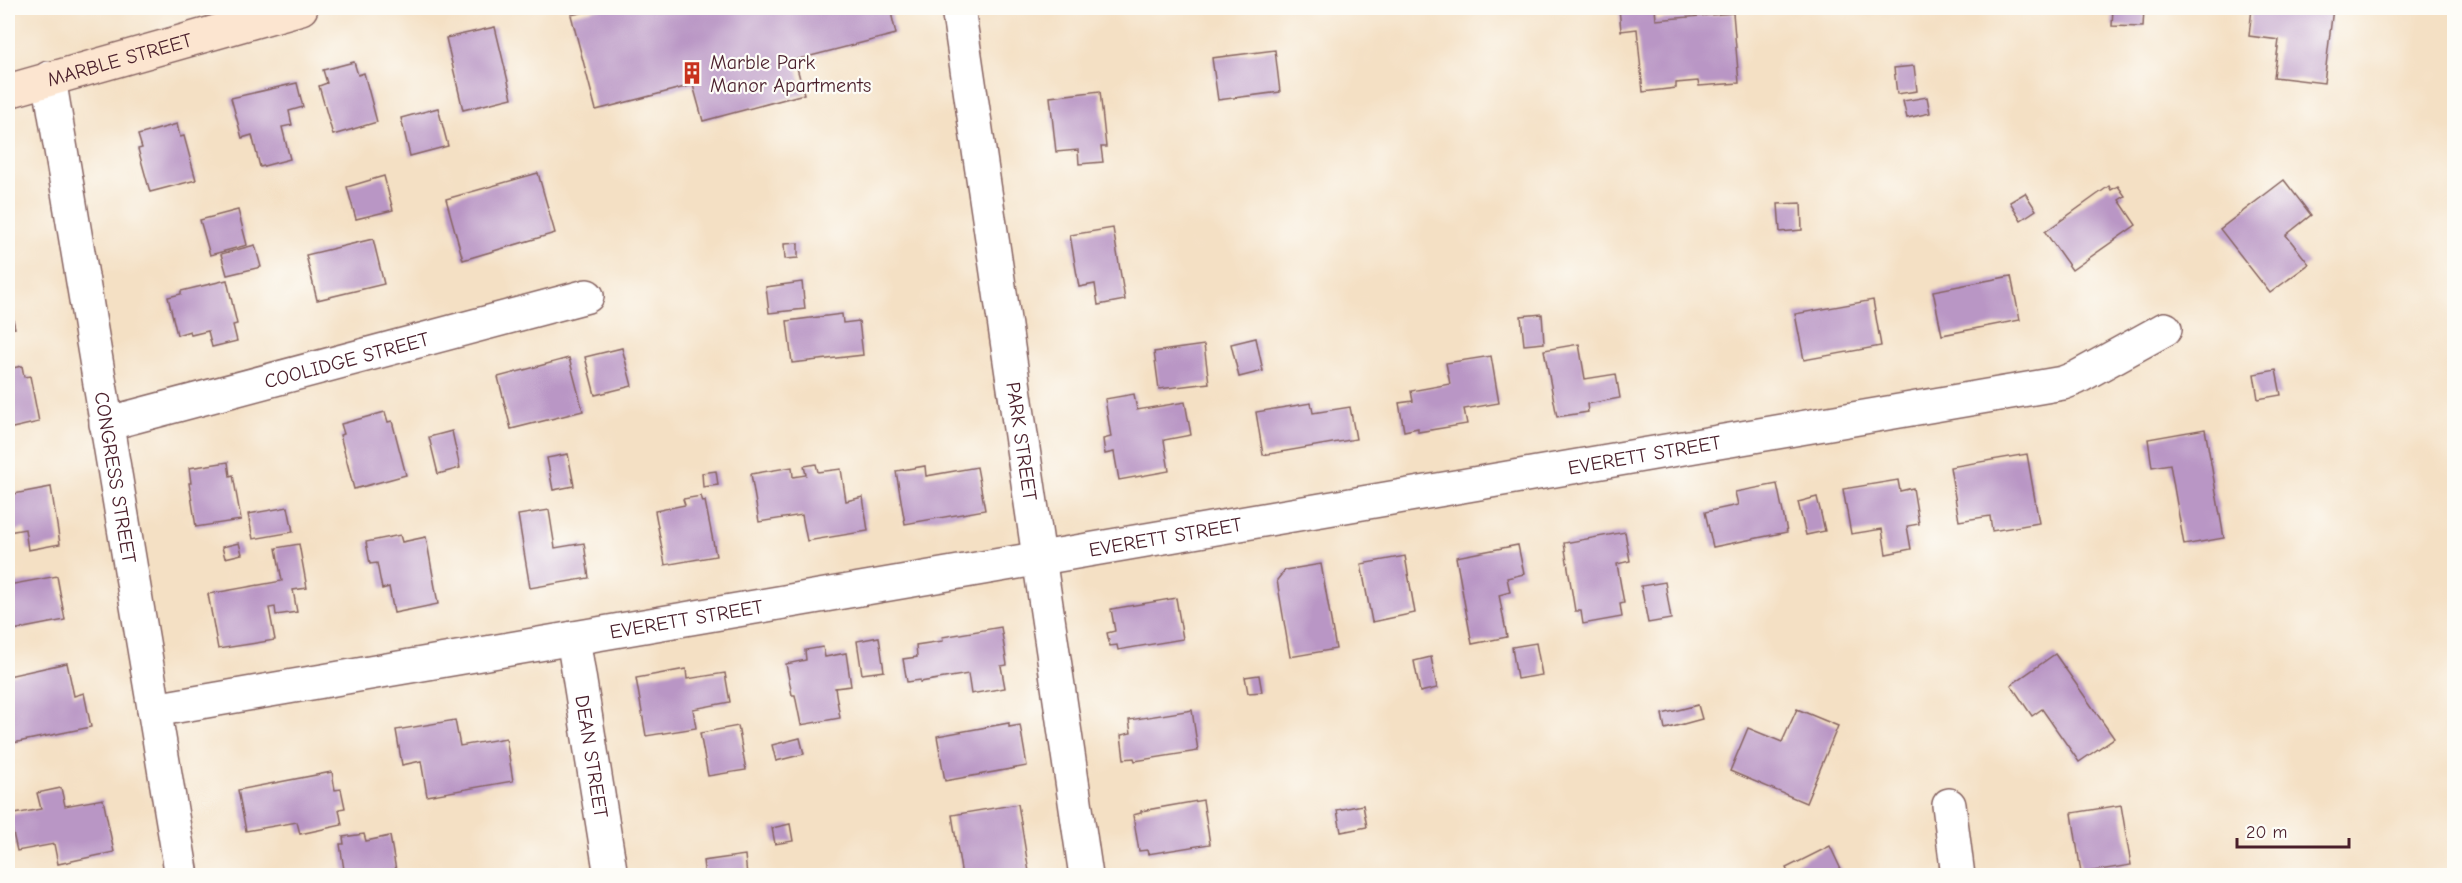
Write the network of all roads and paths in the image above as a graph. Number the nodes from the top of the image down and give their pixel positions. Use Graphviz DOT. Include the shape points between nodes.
graph roads {
  1 [pos="301,8"];
  2 [pos="958,8"];
  3 [pos="49,78"];
  4 [pos="8,91"];
  5 [pos="586,296"];
  6 [pos="2165,328"];
  7 [pos="106,424"];
  8 [pos="1039,558"];
  9 [pos="573,638"];
  10 [pos="154,710"];
  11 [pos="1949,805"];
  12 [pos="182,876"];
  13 [pos="611,876"];
  14 [pos="1086,876"];
  15 [pos="1958,876"];
  1 -- 3 [label="main road, MARBLE STREET"];
  2 -- 8 [label="street, PARK STREET"];
  3 -- 4 [label="main road, MARBLE STREET"];
  3 -- 7 [label="street, CONGRESS STREET"];
  5 -- 7 [label="street, COOLIDGE STREET"];
  6 -- 8 [label="street, EVERETT STREET" via="2063,383"];
  7 -- 10 [label="street, CONGRESS STREET"];
  8 -- 9 [label="street, EVERETT STREET"];
  8 -- 14 [label="street, PARK STREET"];
  9 -- 10 [label="street, EVERETT STREET"];
  9 -- 13 [label="street, DEAN STREET"];
  10 -- 12 [label="street, CONGRESS STREET"];
  11 -- 15 [label="street"];
}
